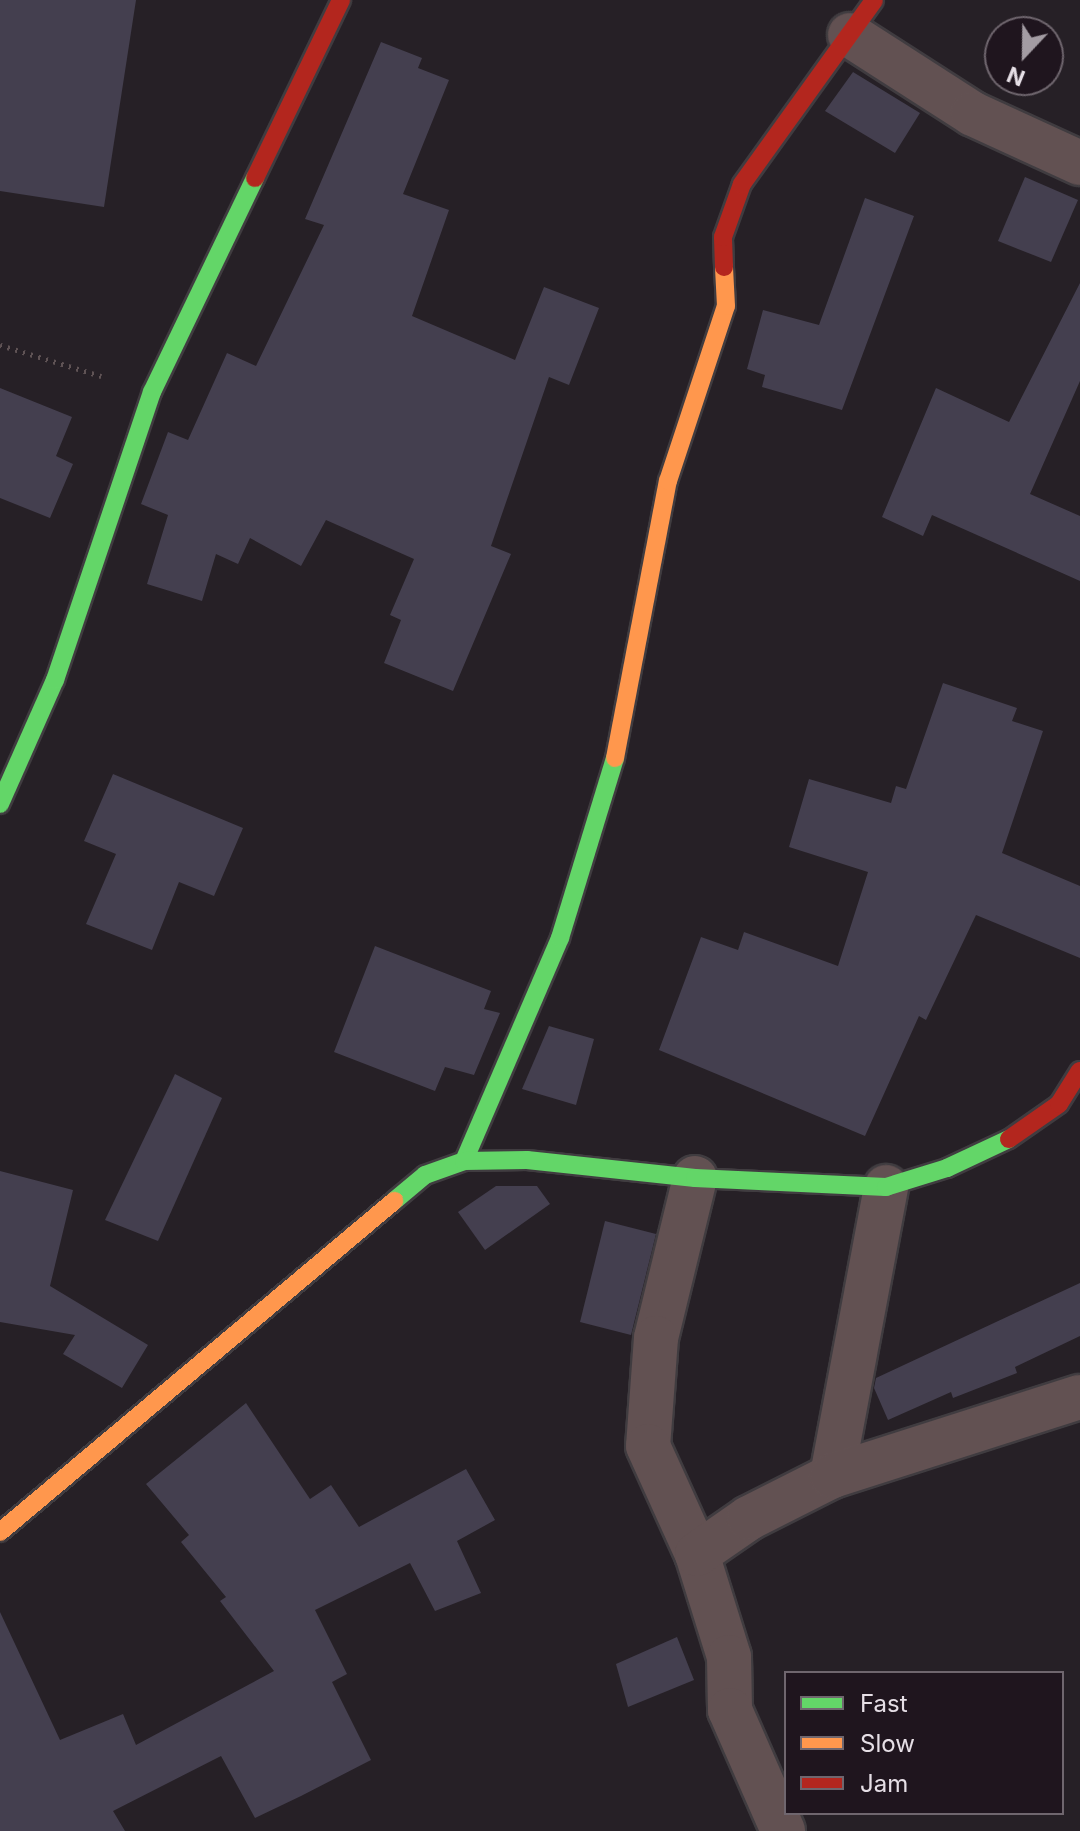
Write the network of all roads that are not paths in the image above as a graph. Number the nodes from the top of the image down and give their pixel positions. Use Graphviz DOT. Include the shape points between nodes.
graph roads {
  1 [pos="341,0"];
  2 [pos="862,18"];
  3 [pos="1080,163"];
  4 [pos="0,804"];
  5 [pos="1080,1071"];
  6 [pos="464,1161"];
  7 [pos="695,1178"];
  8 [pos="886,1187"];
  9 [pos="1080,1397"];
  10 [pos="832,1476"];
  11 [pos="0,1532"];
  12 [pos="697,1554"];
  13 [pos="783,1831"];
  1 -- 4 [label="street" via="152,392 55,680"];
  2 -- 3 [label="street" via="973,114"];
  2 -- 6 [label="street" via="742,184 723,237 726,306 668,481 625,725 560,938"];
  5 -- 8 [label="street" via="1059,1104 1012,1138 947,1168"];
  6 -- 7 [label="street" via="527,1160"];
  6 -- 11 [label="street" via="425,1175"];
  7 -- 8 [label="street"];
  7 -- 12 [label="street" via="656,1338 648,1446"];
  8 -- 10 [label="street"];
  9 -- 10 [label="street"];
  10 -- 12 [label="street" via="749,1518"];
  12 -- 13 [label="street" via="729,1657 730,1710"];
}
